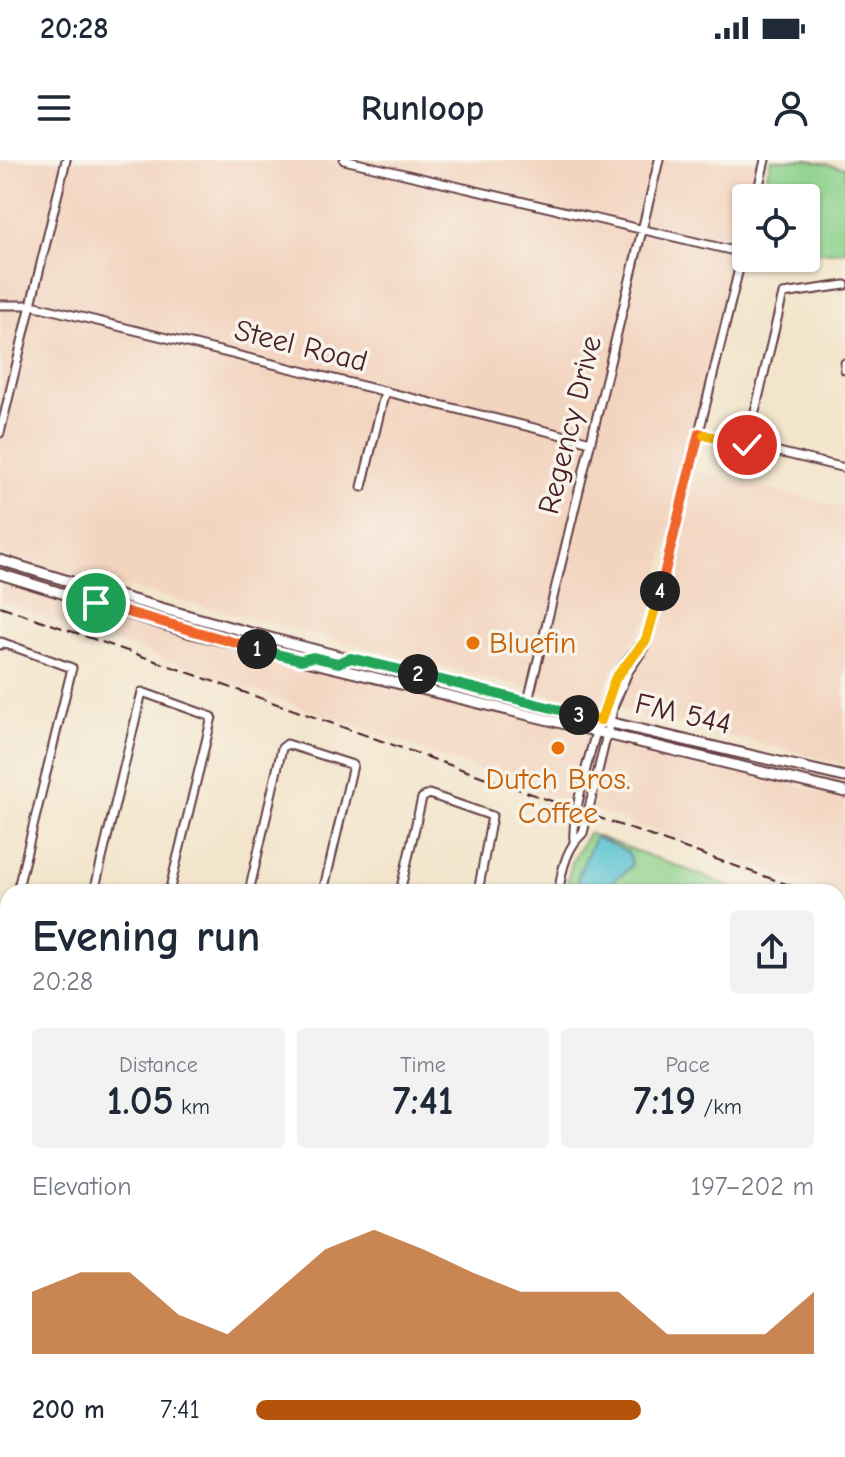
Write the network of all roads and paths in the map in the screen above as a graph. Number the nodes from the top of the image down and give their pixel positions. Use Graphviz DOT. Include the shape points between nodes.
graph roads {
  1 [pos="66,160"];
  2 [pos="344,160"];
  3 [pos="659,160"];
  4 [pos="765,160"];
  5 [pos="759,184"];
  6 [pos="642,230"];
  7 [pos="732,250"];
  8 [pos="738,272"];
  9 [pos="845,285"];
  10 [pos="0,305"];
  11 [pos="32,305"];
  12 [pos="845,363"];
  13 [pos="845,370"];
  14 [pos="385,391"];
  15 [pos="0,433"];
  16 [pos="699,433"];
  17 [pos="591,442"];
  18 [pos="747,445"];
  19 [pos="845,468"];
  20 [pos="362,487"];
  21 [pos="0,560"];
  22 [pos="0,574"];
  23 [pos="33,584"];
  24 [pos="79,585"];
  25 [pos="0,644"];
  26 [pos="351,658"];
  27 [pos="301,660"];
  28 [pos="454,683"];
  29 [pos="451,697"];
  30 [pos="528,701"];
  31 [pos="605,721"];
  32 [pos="602,734"];
  33 [pos="737,751"];
  34 [pos="734,766"];
  35 [pos="845,777"];
  36 [pos="845,792"];
  37 [pos="581,795"];
  38 [pos="592,798"];
  39 [pos="574,840"];
  40 [pos="19,884"];
  41 [pos="96,884"];
  42 [pos="171,884"];
  43 [pos="251,884"];
  44 [pos="325,884"];
  45 [pos="402,884"];
  46 [pos="479,884"];
  47 [pos="561,884"];
  1 -- 11 [label="street"];
  2 -- 6 [label="street"];
  3 -- 6 [label="street, Regency Drive"];
  4 -- 5 [label="street"];
  6 -- 7 [label="street"];
  6 -- 17 [label="street, Regency Drive"];
  8 -- 16 [label="street"];
  9 -- 18 [label="street" via="785,293"];
  10 -- 11 [label="street, Steel Road"];
  11 -- 14 [label="street, Steel Road"];
  11 -- 15 [label="street"];
  12 -- 13 [label="street"];
  14 -- 17 [label="street, Steel Road"];
  14 -- 20 [label="street"];
  16 -- 18 [label="street"];
  16 -- 31 [label="street" via="646,640 615,679"];
  17 -- 30 [label="street, Regency Drive"];
  18 -- 19 [label="street"];
  21 -- 24 [label="main road, FM 544 / FM 544"];
  22 -- 23 [label="main road, FM 544 / FM 544"];
  23 -- 24 [label="main road" via="68,590"];
  23 -- 27 [label="main road, FM 544 / FM 544" via="191,633"];
  24 -- 26 [label="main road, FM 544 / FM 544"];
  25 -- 40 [label="street" via="72,668"];
  26 -- 27 [label="main road" via="338,663"];
  26 -- 28 [label="main road, FM 544 / FM 544"];
  27 -- 29 [label="main road, FM 544 / FM 544"];
  28 -- 29 [label="main road"];
  28 -- 30 [label="main road, FM 544 / FM 544"];
  29 -- 32 [label="main road, FM 544 / FM 544"];
  30 -- 31 [label="main road, FM 544 / FM 544"];
  31 -- 32 [label="street"];
  31 -- 33 [label="main road, FM 544 / FM 544"];
  32 -- 34 [label="main road, FM 544 / FM 544"];
  32 -- 37 [label="street"];
  32 -- 38 [label="street"];
  33 -- 34 [label="main road"];
  33 -- 35 [label="main road, FM 544 / FM 544"];
  34 -- 36 [label="main road, FM 544 / FM 544"];
  37 -- 38 [label="street"];
  37 -- 39 [label="street"];
  38 -- 39 [label="street" via="583,833"];
  39 -- 47 [label="street"];
  41 -- 42 [label="street" via="142,692 212,717"];
  43 -- 44 [label="street" via="285,745 353,765"];
  45 -- 46 [label="street" via="425,795 492,816"];
}
